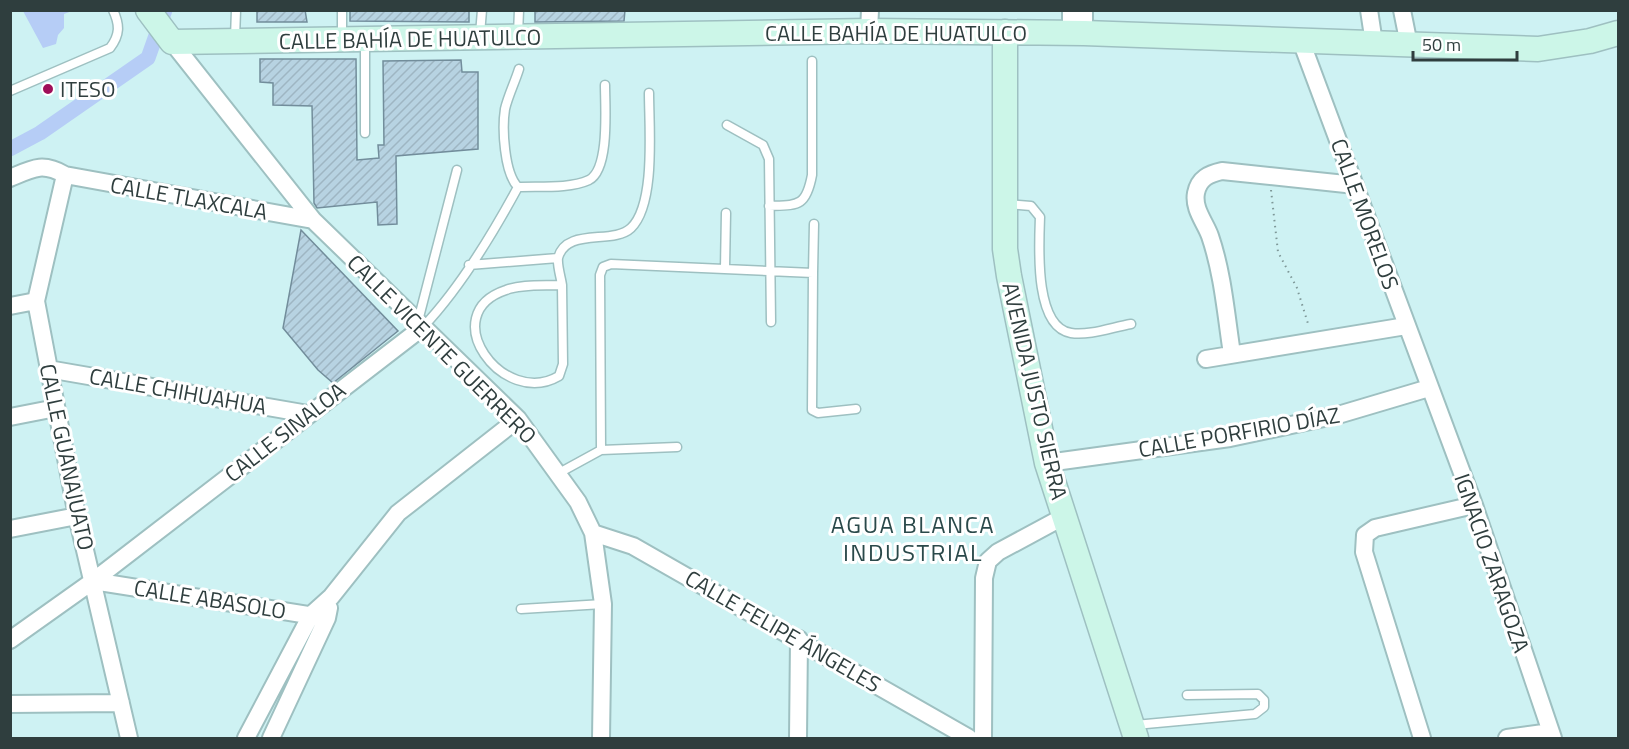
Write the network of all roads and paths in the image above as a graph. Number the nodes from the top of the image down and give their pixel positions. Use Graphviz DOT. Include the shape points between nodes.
graph roads {
  1 [pos="113,10"];
  2 [pos="236,10"];
  3 [pos="342,10"];
  4 [pos="482,10"];
  5 [pos="519,10"];
  6 [pos="1369,10"];
  7 [pos="1402,10"];
  8 [pos="149,12"];
  9 [pos="870,21"];
  10 [pos="1077,22"];
  11 [pos="1005,32"];
  12 [pos="1618,33"];
  13 [pos="480,37"];
  14 [pos="518,37"];
  15 [pos="353,39"];
  16 [pos="170,40"];
  17 [pos="1301,40"];
  18 [pos="235,41"];
  19 [pos="1374,43"];
  20 [pos="1409,45"];
  21 [pos="812,61"];
  22 [pos="519,69"];
  23 [pos="605,86"];
  24 [pos="10,91"];
  25 [pos="649,93"];
  26 [pos="727,125"];
  27 [pos="365,133"];
  28 [pos="457,170"];
  29 [pos="65,175"];
  30 [pos="1269,175"];
  31 [pos="10,178"];
  32 [pos="1355,185"];
  33 [pos="518,187"];
  34 [pos="1007,204"];
  35 [pos="769,206"];
  36 [pos="726,213"];
  37 [pos="313,220"];
  38 [pos="814,224"];
  39 [pos="558,258"];
  40 [pos="470,265"];
  41 [pos="725,268"];
  42 [pos="770,270"];
  43 [pos="813,273"];
  44 [pos="562,285"];
  45 [pos="36,301"];
  46 [pos="10,306"];
  47 [pos="771,322"];
  48 [pos="420,324"];
  49 [pos="1131,324"];
  50 [pos="1406,326"];
  51 [pos="1314,342"];
  52 [pos="1232,354"];
  53 [pos="1206,358"];
  54 [pos="48,369"];
  55 [pos="1429,388"];
  56 [pos="56,408"];
  57 [pos="856,409"];
  58 [pos="308,414"];
  59 [pos="10,417"];
  60 [pos="518,419"];
  61 [pos="677,447"];
  62 [pos="601,450"];
  63 [pos="1047,463"];
  64 [pos="559,473"];
  65 [pos="1474,506"];
  66 [pos="77,516"];
  67 [pos="1063,517"];
  68 [pos="10,530"];
  69 [pos="593,533"];
  70 [pos="93,580"];
  71 [pos="603,604"];
  72 [pos="521,609"];
  73 [pos="319,616"];
  74 [pos="799,639"];
  75 [pos="10,640"];
  76 [pos="1186,695"];
  77 [pos="121,703"];
  78 [pos="10,704"];
  79 [pos="1134,732"];
  80 [pos="1552,735"];
  81 [pos="129,738"];
  82 [pos="246,738"];
  83 [pos="271,738"];
  84 [pos="601,738"];
  85 [pos="798,738"];
  86 [pos="969,738"];
  87 [pos="983,738"];
  88 [pos="1422,738"];
  89 [pos="1507,738"];
  1 -- 24 [label="lane" via="119,26 110,48"];
  2 -- 18 [label="lane"];
  3 -- 15 [label="lane"];
  4 -- 13 [label="lane"];
  5 -- 14 [label="lane"];
  6 -- 19 [label="street"];
  7 -- 20 [label="street"];
  8 -- 16 [label="street, CALLE VICENTE GUERRERO"];
  9 -- 11 [label="street, CALLE BAHÍA DE HUATULCO"];
  9 -- 14 [label="street, CALLE BAHÍA DE HUATULCO"];
  10 -- 11 [label="street, CALLE BAHÍA DE HUATULCO"];
  10 -- 17 [label="street, CALLE BAHÍA DE HUATULCO"];
  11 -- 34 [label="street, AVENIDA JUSTO SIERRA"];
  12 -- 20 [label="street, CALLE BAHÍA DE HUATULCO" via="1538,49"];
  13 -- 14 [label="street, CALLE BAHÍA DE HUATULCO"];
  13 -- 15 [label="street, CALLE BAHÍA DE HUATULCO"];
  15 -- 18 [label="street, CALLE BAHÍA DE HUATULCO"];
  15 -- 27 [label="lane"];
  16 -- 18 [label="street, CALLE BAHÍA DE HUATULCO"];
  16 -- 37 [label="street, CALLE VICENTE GUERRERO"];
  17 -- 19 [label="street, CALLE BAHÍA DE HUATULCO"];
  17 -- 32 [label="street, CALLE MORELOS"];
  19 -- 20 [label="street, CALLE BAHÍA DE HUATULCO"];
  21 -- 35 [label="lane" via="809,191 796,205"];
  22 -- 33 [label="lane" via="505,109 508,168"];
  23 -- 33 [label="lane" via="604,140 600,166 591,179 573,184"];
  25 -- 39 [label="lane" via="647,183 641,213 630,228 619,234 579,240 566,246"];
  26 -- 35 [label="lane" via="763,144 769,159"];
  28 -- 48 [label="lane"];
  29 -- 31 [label="street, CALLE TLAXCALA" via="40,167"];
  29 -- 37 [label="street, CALLE TLAXCALA"];
  29 -- 45 [label="street, CALLE GUANAJUATO"];
  30 -- 32 [label="street"];
  30 -- 51 [label="path" via="1278,252 1297,288"];
  30 -- 52 [label="street" via="1222,171 1201,180 1196,192 1197,208 1218,263"];
  32 -- 50 [label="street, CALLE MORELOS"];
  33 -- 40 [label="lane, CALLE SINALOA"];
  34 -- 49 [label="lane" via="1031,206 1040,217 1044,304 1052,321 1073,333"];
  34 -- 63 [label="street, AVENIDA JUSTO SIERRA" via="1005,249 1009,276"];
  35 -- 42 [label="lane"];
  36 -- 41 [label="lane"];
  37 -- 48 [label="street, CALLE VICENTE GUERRERO"];
  38 -- 43 [label="lane"];
  39 -- 40 [label="lane"];
  39 -- 44 [label="lane"];
  40 -- 48 [label="lane, CALLE SINALOA" via="437,312"];
  41 -- 42 [label="lane"];
  41 -- 62 [label="lane" via="611,264 603,267"];
  42 -- 43 [label="lane"];
  42 -- 47 [label="lane"];
  43 -- 57 [label="lane" via="812,410 818,414"];
  44 -- 44 [label="lane" via="563,364 559,376 538,383 502,374 473,333 484,305 507,289"];
  45 -- 46 [label="street"];
  45 -- 54 [label="street, CALLE GUANAJUATO"];
  48 -- 58 [label="street, CALLE SINALOA"];
  48 -- 60 [label="street, CALLE VICENTE GUERRERO"];
  50 -- 51 [label="street"];
  50 -- 55 [label="street, CALLE MORELOS"];
  51 -- 52 [label="street"];
  52 -- 53 [label="street"];
  54 -- 56 [label="street, CALLE GUANAJUATO"];
  54 -- 58 [label="street, CALLE CHIHUAHUA"];
  55 -- 63 [label="street, CALLE PORFIRIO DÍAZ" via="1338,416 1230,438"];
  55 -- 65 [label="street, IGNACIO ZARAGOZA"];
  56 -- 59 [label="street"];
  56 -- 66 [label="street, CALLE GUANAJUATO"];
  58 -- 70 [label="street, CALLE SINALOA"];
  60 -- 64 [label="street, CALLE VICENTE GUERRERO"];
  60 -- 73 [label="street" via="398,513"];
  61 -- 62 [label="lane"];
  62 -- 64 [label="lane"];
  63 -- 67 [label="street, AVENIDA JUSTO SIERRA"];
  64 -- 69 [label="street, CALLE VICENTE GUERRERO"];
  65 -- 80 [label="street, IGNACIO ZARAGOZA"];
  65 -- 88 [label="street" via="1375,528 1365,535 1364,552"];
  66 -- 68 [label="street"];
  66 -- 70 [label="street, CALLE GUANAJUATO"];
  67 -- 79 [label="street, AVENIDA JUSTO SIERRA"];
  67 -- 87 [label="street" via="988,561 984,578"];
  69 -- 71 [label="street, CALLE VICENTE GUERRERO"];
  69 -- 74 [label="street, CALLE FELIPE ÁNGELES" via="633,546"];
  70 -- 73 [label="street, CALLE ABASOLO"];
  70 -- 75 [label="street, CALLE SINALOA"];
  70 -- 77 [label="street, CALLE GUANAJUATO"];
  71 -- 72 [label="lane"];
  71 -- 84 [label="street, CALLE VICENTE GUERRERO"];
  73 -- 82 [label="street"];
  73 -- 83 [label="street"];
  74 -- 85 [label="street"];
  74 -- 86 [label="street, CALLE FELIPE ÁNGELES"];
  76 -- 79 [label="lane" via="1258,694 1264,707 1255,714"];
  77 -- 78 [label="street"];
  77 -- 81 [label="street, CALLE GUANAJUATO"];
  80 -- 89 [label="street"];
}
